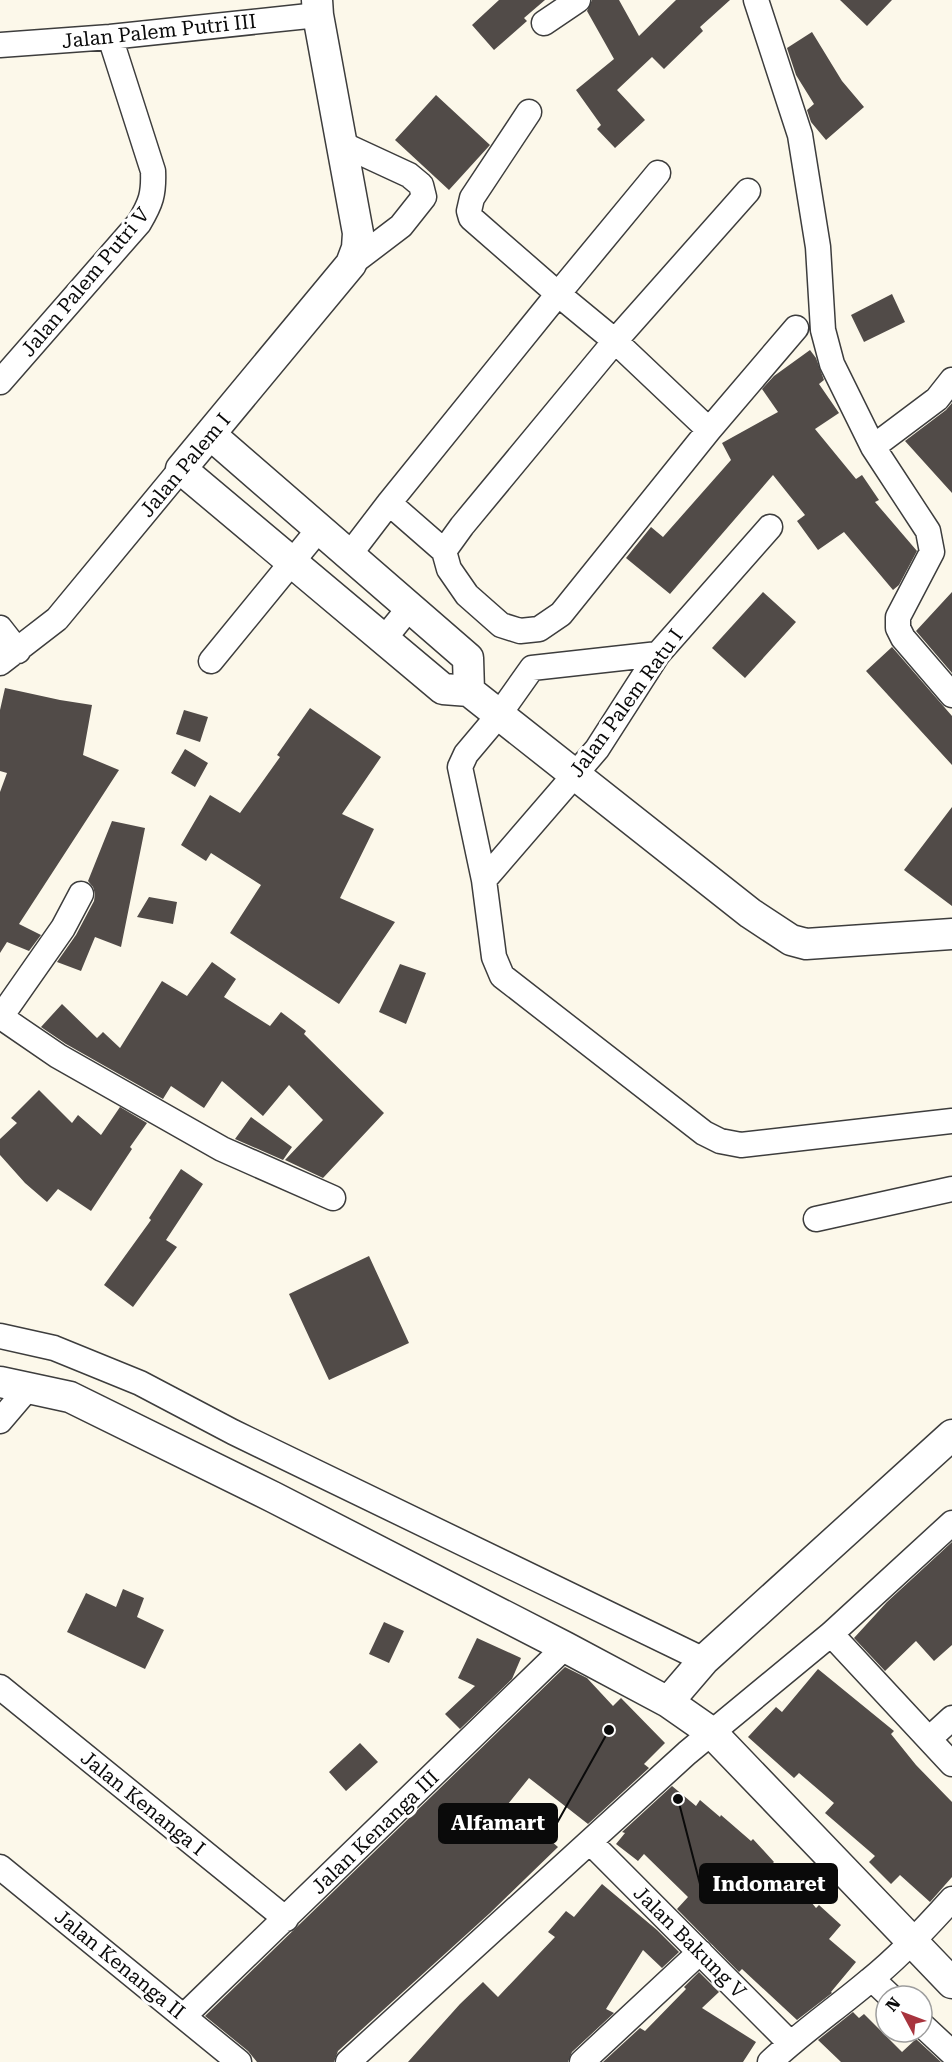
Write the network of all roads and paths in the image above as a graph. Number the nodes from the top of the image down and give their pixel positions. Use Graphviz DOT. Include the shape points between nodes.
graph roads {
  1 [pos="578,0"];
  2 [pos="756,0"];
  3 [pos="318,8"];
  4 [pos="544,23"];
  5 [pos="110,37"];
  6 [pos="0,45"];
  7 [pos="529,112"];
  8 [pos="342,144"];
  9 [pos="658,173"];
  10 [pos="748,191"];
  11 [pos="351,264"];
  12 [pos="558,294"];
  13 [pos="796,328"];
  14 [pos="615,341"];
  15 [pos="952,380"];
  16 [pos="0,382"];
  17 [pos="709,430"];
  18 [pos="211,435"];
  19 [pos="873,447"];
  20 [pos="181,469"];
  21 [pos="389,503"];
  22 [pos="770,527"];
  23 [pos="319,529"];
  24 [pos="444,551"];
  25 [pos="350,554"];
  26 [pos="292,563"];
  27 [pos="410,607"];
  28 [pos="0,628"];
  29 [pos="384,639"];
  30 [pos="658,654"];
  31 [pos="9,657"];
  32 [pos="211,661"];
  33 [pos="469,691"];
  34 [pos="952,695"];
  35 [pos="498,716"];
  36 [pos="575,773"];
  37 [pos="484,880"];
  38 [pos="81,894"];
  39 [pos="952,934"];
  40 [pos="1,1017"];
  41 [pos="952,1121"];
  42 [pos="952,1189"];
  43 [pos="333,1198"];
  44 [pos="816,1219"];
  45 [pos="0,1336"];
  46 [pos="14,1385"];
  47 [pos="0,1421"];
  48 [pos="952,1435"];
  49 [pos="952,1523"];
  50 [pos="831,1634"];
  51 [pos="566,1647"];
  52 [pos="704,1660"];
  53 [pos="0,1687"];
  54 [pos="668,1702"];
  55 [pos="952,1718"];
  56 [pos="711,1732"];
  57 [pos="929,1739"];
  58 [pos="952,1764"];
  59 [pos="590,1842"];
  60 [pos="0,1867"];
  61 [pos="952,1899"];
  62 [pos="286,1919"];
  63 [pos="913,1942"];
  64 [pos="700,1952"];
  65 [pos="872,1979"];
  66 [pos="952,1983"];
  67 [pos="877,1984"];
  68 [pos="184,2016"];
  69 [pos="934,2036"];
  70 [pos="790,2043"];
  71 [pos="952,2053"];
  72 [pos="240,2062"];
  73 [pos="348,2062"];
  74 [pos="582,2062"];
  75 [pos="770,2062"];
  1 -- 4 [label="street"];
  2 -- 19 [label="street" via="800,135 818,247 823,330 832,364"];
  3 -- 5 [label="street, Jalan Palem Putri III"];
  3 -- 8 [label="street, Jalan Palem I"];
  5 -- 6 [label="street, Jalan Palem Putri III"];
  5 -- 16 [label="street, Jalan Palem Putri V" via="153,171 150,205 139,223"];
  7 -- 12 [label="street" via="472,198 469,211 471,218"];
  8 -- 11 [label="street, Jalan Palem I" via="358,233"];
  8 -- 11 [label="street, Jalan Palem I" via="409,175 421,185 424,197 401,226"];
  9 -- 12 [label="street"];
  10 -- 14 [label="street"];
  11 -- 18 [label="street, Jalan Palem I"];
  12 -- 14 [label="street"];
  12 -- 21 [label="street"];
  13 -- 17 [label="street"];
  14 -- 17 [label="street"];
  14 -- 24 [label="street"];
  15 -- 19 [label="street" via="937,399"];
  17 -- 24 [label="street" via="561,614 539,629 520,631 501,625 467,595 448,569"];
  18 -- 20 [label="street, Jalan Palem I"];
  18 -- 23 [label="street"];
  19 -- 34 [label="street" via="932,543 932,552 898,617 898,628"];
  20 -- 26 [label="street"];
  20 -- 31 [label="street, Jalan Palem I" via="57,619"];
  21 -- 24 [label="street"];
  21 -- 25 [label="street"];
  22 -- 30 [label="street, Jalan Palem Ratu I"];
  23 -- 25 [label="street"];
  23 -- 26 [label="street"];
  25 -- 27 [label="street"];
  26 -- 29 [label="street"];
  26 -- 32 [label="street"];
  27 -- 29 [label="street"];
  27 -- 33 [label="street" via="468,658"];
  28 -- 31 [label="street"];
  29 -- 33 [label="street" via="443,689"];
  30 -- 35 [label="street" via="532,668"];
  30 -- 36 [label="street, Jalan Palem Ratu I" via="597,749"];
  33 -- 35 [label="street"];
  35 -- 36 [label="street"];
  35 -- 37 [label="street" via="460,767"];
  36 -- 37 [label="street, Jalan Palem Ratu I"];
  36 -- 39 [label="street" via="750,913 791,940 806,944"];
  37 -- 41 [label="street" via="494,957 502,976 704,1133 741,1145"];
  38 -- 40 [label="street" via="63,928"];
  40 -- 43 [label="street" via="58,1056 222,1149"];
  42 -- 44 [label="street"];
  45 -- 52 [label="street" via="54,1348 140,1383"];
  46 -- 47 [label="street"];
  46 -- 51 [label="street" via="70,1396"];
  48 -- 52 [label="street"];
  49 -- 50 [label="street"];
  50 -- 56 [label="street"];
  50 -- 57 [label="street"];
  51 -- 54 [label="street"];
  51 -- 62 [label="street, Jalan Kenanga III"];
  52 -- 54 [label="street"];
  53 -- 62 [label="street, Jalan Kenanga I"];
  54 -- 56 [label="street"];
  55 -- 57 [label="street"];
  56 -- 59 [label="street"];
  56 -- 63 [label="street"];
  57 -- 58 [label="street"];
  59 -- 64 [label="street, Jalan Bakung V"];
  59 -- 73 [label="street"];
  60 -- 68 [label="street, Jalan Kenanga II"];
  61 -- 63 [label="street"];
  62 -- 68 [label="street, Jalan Kenanga III"];
  63 -- 65 [label="street"];
  63 -- 66 [label="street"];
  64 -- 70 [label="street, Jalan Bakung V"];
  64 -- 74 [label="street"];
  65 -- 67 [label="street"];
  65 -- 70 [label="street"];
  68 -- 72 [label="street, Jalan Kenanga II"];
  69 -- 71 [label="street"];
  70 -- 75 [label="street"];
}
